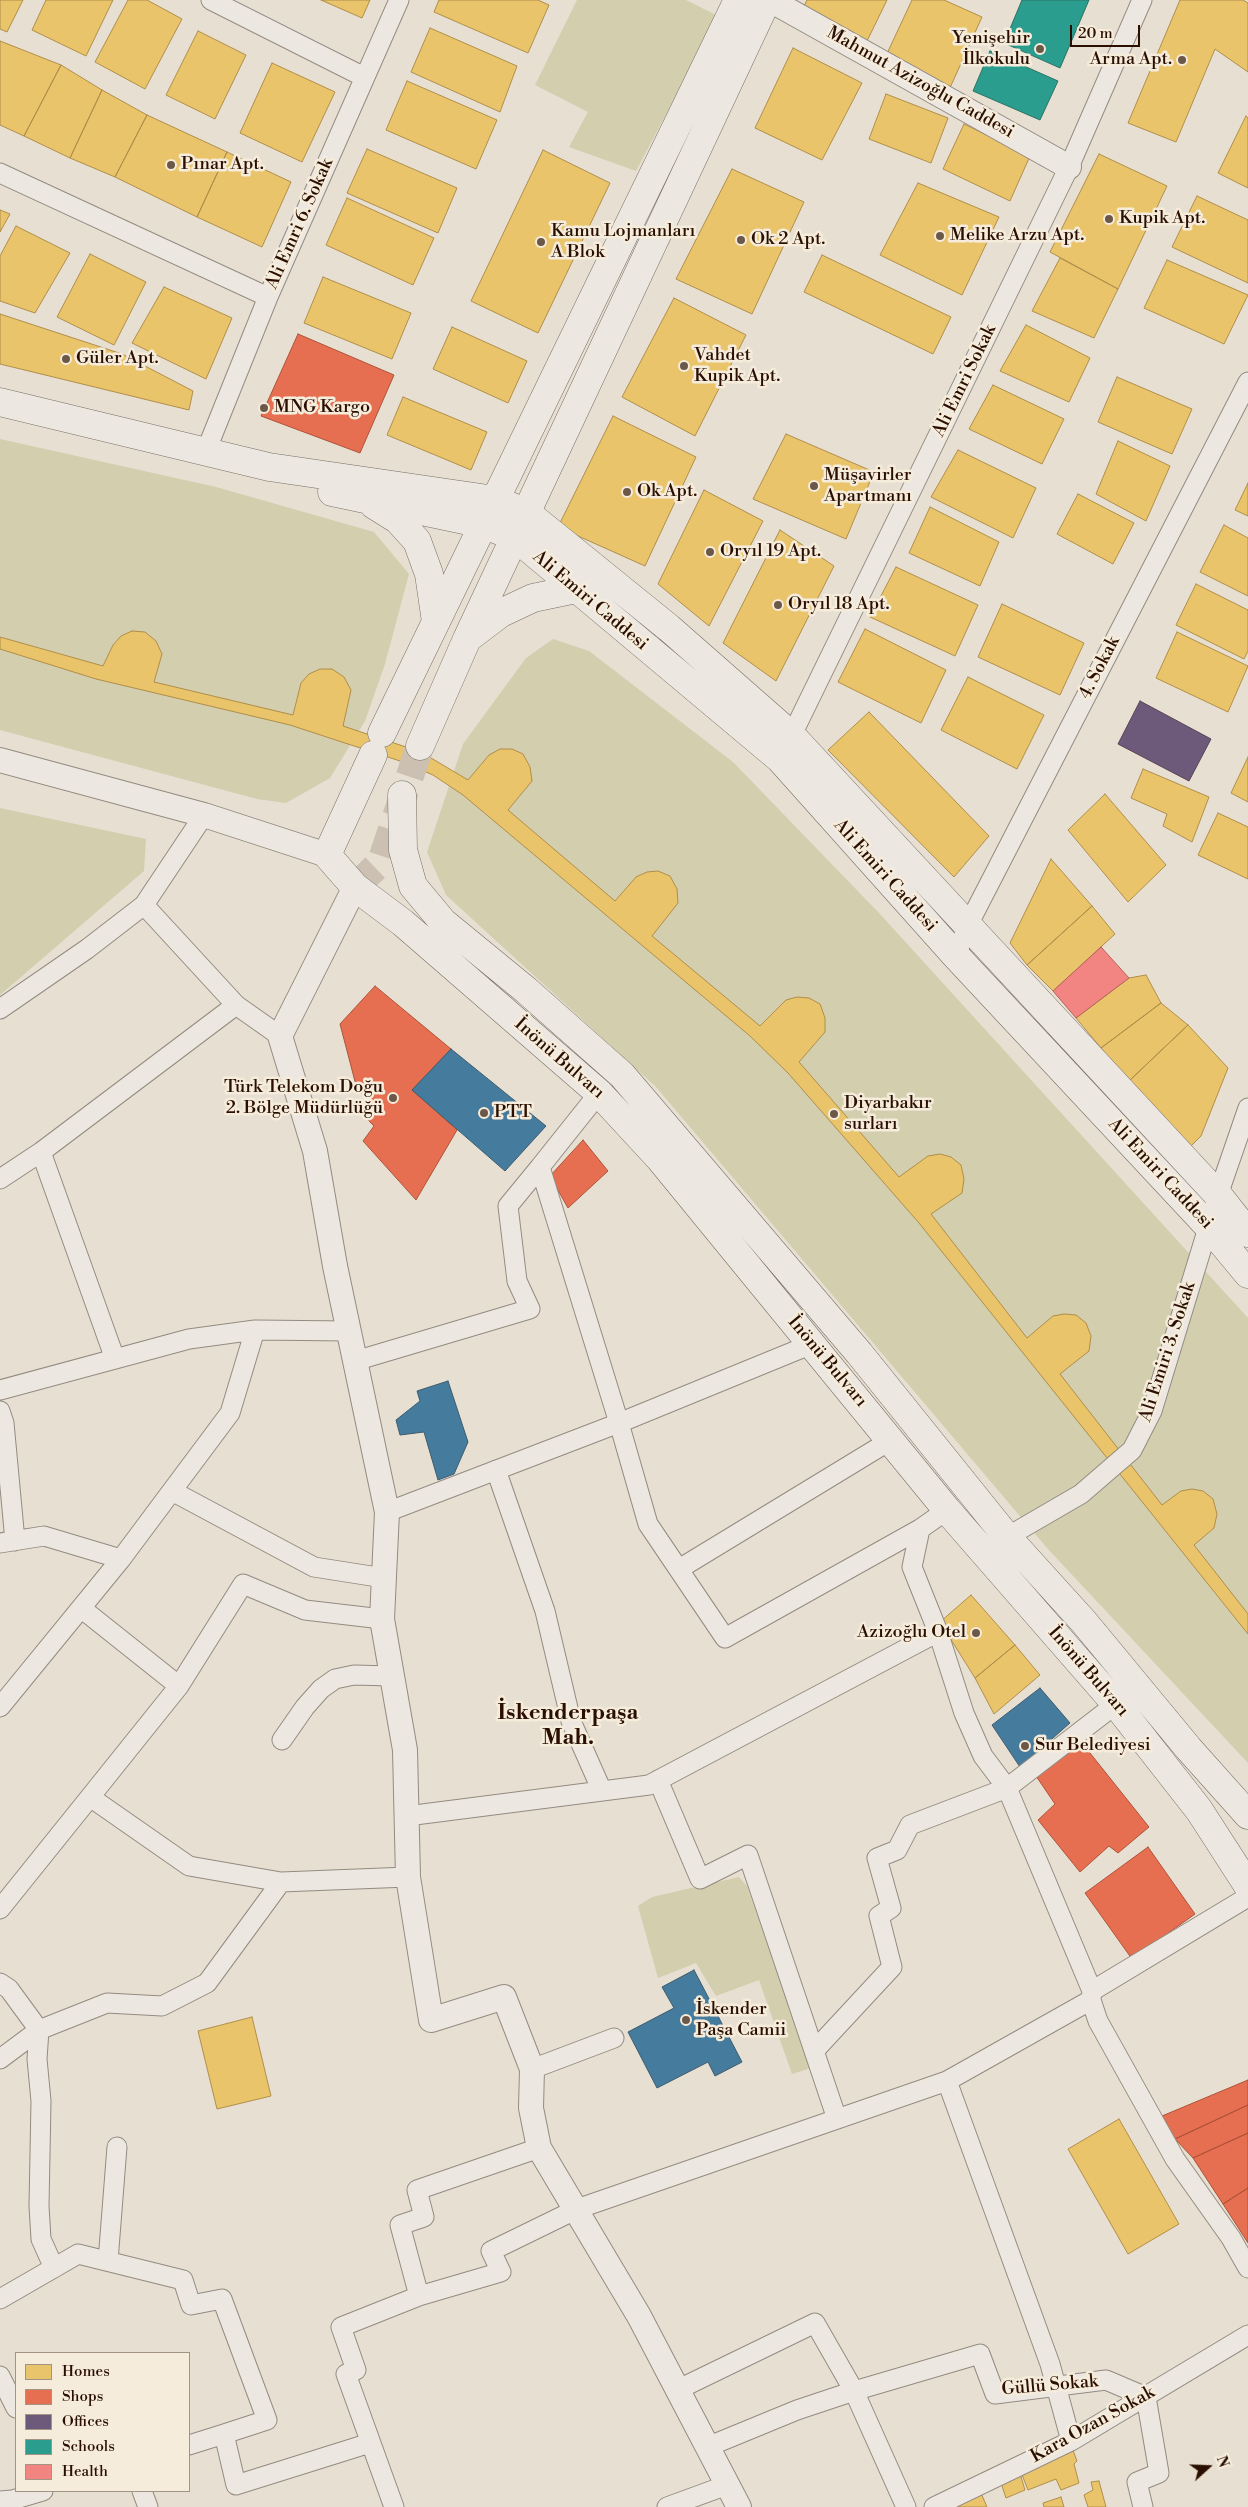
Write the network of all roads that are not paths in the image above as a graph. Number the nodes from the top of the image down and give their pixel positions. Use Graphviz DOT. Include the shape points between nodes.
graph roads {
  1 [pos="211,0"];
  2 [pos="399,0"];
  3 [pos="738,0"];
  4 [pos="768,0"];
  5 [pos="1142,0"];
  6 [pos="364,77"];
  7 [pos="1069,167"];
  8 [pos="0,173"];
  9 [pos="268,297"];
  10 [pos="1248,382"];
  11 [pos="0,402"];
  12 [pos="206,451"];
  13 [pos="269,467"];
  14 [pos="364,499"];
  15 [pos="495,500"];
  16 [pos="527,513"];
  17 [pos="483,524"];
  18 [pos="515,537"];
  19 [pos="576,589"];
  20 [pos="436,622"];
  21 [pos="467,639"];
  22 [pos="420,746"];
  23 [pos="786,747"];
  24 [pos="0,760"];
  25 [pos="402,795"];
  26 [pos="204,815"];
  27 [pos="328,855"];
  28 [pos="354,887"];
  29 [pos="144,905"];
  30 [pos="967,927"];
  31 [pos="956,956"];
  32 [pos="236,1005"];
  33 [pos="0,1009"];
  34 [pos="280,1036"];
  35 [pos="599,1093"];
  36 [pos="1248,1108"];
  37 [pos="41,1152"];
  38 [pos="540,1167"];
  39 [pos="0,1179"];
  40 [pos="1218,1195"];
  41 [pos="1209,1227"];
  42 [pos="1248,1233"];
  43 [pos="1248,1274"];
  44 [pos="255,1330"];
  45 [pos="348,1331"];
  46 [pos="812,1344"];
  47 [pos="115,1359"];
  48 [pos="355,1361"];
  49 [pos="0,1390"];
  50 [pos="0,1412"];
  51 [pos="619,1423"];
  52 [pos="891,1440"];
  53 [pos="496,1470"];
  54 [pos="172,1491"];
  55 [pos="947,1510"];
  56 [pos="387,1512"];
  57 [pos="920,1529"];
  58 [pos="1008,1537"];
  59 [pos="8,1542"];
  60 [pos="121,1559"];
  61 [pos="679,1569"];
  62 [pos="384,1578"];
  63 [pos="81,1608"];
  64 [pos="382,1619"];
  65 [pos="938,1632"];
  66 [pos="392,1676"];
  67 [pos="179,1686"];
  68 [pos="1116,1704"];
  69 [pos="0,1707"];
  70 [pos="282,1740"];
  71 [pos="658,1780"];
  72 [pos="1007,1788"];
  73 [pos="602,1791"];
  74 [pos="90,1797"];
  75 [pos="1248,1815"];
  76 [pos="407,1816"];
  77 [pos="408,1876"];
  78 [pos="281,1882"];
  79 [pos="1248,1886"];
  80 [pos="1248,1897"];
  81 [pos="0,1909"];
  82 [pos="0,1983"];
  83 [pos="1092,1996"];
  84 [pos="39,2030"];
  85 [pos="614,2038"];
  86 [pos="814,2052"];
  87 [pos="0,2059"];
  88 [pos="532,2068"];
  89 [pos="947,2081"];
  90 [pos="837,2119"];
  91 [pos="117,2147"];
  92 [pos="539,2148"];
  93 [pos="577,2209"];
  94 [pos="108,2261"];
  95 [pos="54,2268"];
  96 [pos="1248,2268"];
  97 [pos="419,2296"];
  98 [pos="0,2298"];
  99 [pos="1248,2335"];
  100 [pos="0,2376"];
  101 [pos="1056,2388"];
  102 [pos="677,2390"];
  103 [pos="854,2391"];
  104 [pos="1146,2397"];
  105 [pos="15,2406"];
  106 [pos="224,2434"];
  107 [pos="1071,2441"];
  108 [pos="370,2443"];
  109 [pos="190,2445"];
  110 [pos="707,2447"];
  111 [pos="727,2485"];
  112 [pos="40,2492"];
  113 [pos="142,2492"];
  114 [pos="0,2501"];
  115 [pos="148,2507"];
  116 [pos="394,2507"];
  117 [pos="667,2507"];
  118 [pos="738,2507"];
  119 [pos="906,2507"];
  120 [pos="934,2507"];
  121 [pos="1143,2507"];
  1 -- 6 [label="street"];
  2 -- 6 [label="street, Ali Emri 6. Sokak"];
  3 -- 15 [label="main road"];
  4 -- 7 [label="street, Mahmut Azizoğlu Caddesi"];
  4 -- 16 [label="main road"];
  5 -- 7 [label="street, Ali Emri Sokak"];
  6 -- 9 [label="street, Ali Emri 6. Sokak"];
  7 -- 23 [label="street, Ali Emri Sokak"];
  8 -- 9 [label="street"];
  9 -- 12 [label="street, Ali Emri 6. Sokak"];
  10 -- 30 [label="street, 4. Sokak"];
  11 -- 12 [label="main road"];
  12 -- 13 [label="main road"];
  13 -- 14 [label="main road, Ali Emiri Caddesi" via="298,485"];
  13 -- 15 [label="main road"];
  14 -- 17 [label="main road, Ali Emiri Caddesi"];
  14 -- 20 [label="main road" via="398,520 417,541 429,574"];
  15 -- 16 [label="main road"];
  15 -- 17 [label="main road"];
  16 -- 18 [label="main road"];
  16 -- 23 [label="main road" via="669,628"];
  17 -- 18 [label="main road, Ali Emiri Caddesi"];
  17 -- 20 [label="main road"];
  18 -- 19 [label="main road, Ali Emiri Caddesi"];
  18 -- 21 [label="main road"];
  19 -- 21 [label="main road" via="533,598 501,613"];
  19 -- 23 [label="main road, Ali Emiri Caddesi"];
  20 -- 27 [label="main road"];
  21 -- 22 [label="main road"];
  23 -- 30 [label="main road"];
  23 -- 31 [label="main road, Ali Emiri Caddesi"];
  24 -- 26 [label="street"];
  25 -- 58 [label="main road" via="403,850 414,886 443,922 622,1075 854,1347"];
  26 -- 27 [label="street"];
  26 -- 29 [label="street"];
  27 -- 28 [label="main road, İnönü Bulvarı"];
  28 -- 34 [label="street"];
  28 -- 35 [label="main road, İnönü Bulvarı" via="402,923"];
  29 -- 32 [label="street"];
  29 -- 33 [label="street" via="87,950"];
  30 -- 31 [label="street, 4. Sokak"];
  30 -- 40 [label="main road"];
  31 -- 41 [label="main road, Ali Emiri Caddesi"];
  32 -- 34 [label="street"];
  32 -- 37 [label="street"];
  34 -- 45 [label="street" via="315,1151"];
  35 -- 38 [label="street"];
  35 -- 46 [label="main road, İnönü Bulvarı" via="660,1159"];
  36 -- 40 [label="street, Ali Emiri 3. Sokak"];
  37 -- 39 [label="street"];
  37 -- 47 [label="street"];
  38 -- 48 [label="street" via="508,1206 517,1281 530,1309"];
  38 -- 51 [label="street"];
  40 -- 41 [label="street, Ali Emiri 3. Sokak"];
  40 -- 42 [label="main road"];
  41 -- 43 [label="main road, Ali Emiri Caddesi"];
  41 -- 58 [label="street, Ali Emiri 3. Sokak" via="1152,1411 1132,1450 1081,1494"];
  44 -- 45 [label="street"];
  44 -- 47 [label="street" via="189,1339"];
  44 -- 54 [label="street" via="230,1413"];
  45 -- 48 [label="street"];
  46 -- 51 [label="street"];
  46 -- 52 [label="main road, İnönü Bulvarı"];
  47 -- 49 [label="street"];
  48 -- 56 [label="street"];
  50 -- 59 [label="street" via="4,1423"];
  51 -- 53 [label="street"];
  51 -- 61 [label="street" via="648,1524"];
  52 -- 55 [label="main road, İnönü Bulvarı"];
  52 -- 61 [label="street"];
  53 -- 56 [label="street"];
  53 -- 73 [label="street" via="544,1611 571,1721"];
  54 -- 60 [label="street"];
  54 -- 62 [label="street" via="314,1567"];
  55 -- 57 [label="street"];
  55 -- 68 [label="main road, İnönü Bulvarı"];
  56 -- 62 [label="street"];
  57 -- 61 [label="street" via="725,1638"];
  57 -- 65 [label="street" via="912,1567"];
  58 -- 75 [label="main road"];
  59 -- 60 [label="street" via="44,1536"];
  60 -- 63 [label="street"];
  62 -- 64 [label="street"];
  63 -- 67 [label="street"];
  63 -- 69 [label="street"];
  64 -- 66 [label="street"];
  64 -- 67 [label="street" via="305,1610 243,1584"];
  65 -- 71 [label="street"];
  65 -- 72 [label="street" via="964,1713 983,1756"];
  66 -- 70 [label="street" via="354,1675 335,1679 305,1707"];
  66 -- 76 [label="street" via="405,1750"];
  67 -- 74 [label="street"];
  68 -- 72 [label="street"];
  68 -- 79 [label="main road, İnönü Bulvarı" via="1199,1810"];
  71 -- 73 [label="street" via="649,1785"];
  71 -- 86 [label="street" via="700,1879 748,1855"];
  72 -- 83 [label="street"];
  72 -- 86 [label="street" via="910,1825 897,1850 877,1858 891,1908 879,1916 892,1966"];
  73 -- 76 [label="street"];
  74 -- 78 [label="street" via="190,1866"];
  74 -- 81 [label="street"];
  76 -- 77 [label="street"];
  77 -- 78 [label="street"];
  77 -- 88 [label="street" via="431,2020 504,1997"];
  78 -- 84 [label="street" via="207,1982 162,2006 107,2003"];
  80 -- 83 [label="street"];
  82 -- 84 [label="street" via="9,1989"];
  83 -- 89 [label="street"];
  83 -- 96 [label="street" via="1098,2021 1175,2159 1231,2238"];
  84 -- 87 [label="street"];
  84 -- 95 [label="street" via="41,2239"];
  85 -- 88 [label="street"];
  86 -- 90 [label="street"];
  88 -- 92 [label="street" via="531,2108"];
  89 -- 90 [label="street"];
  89 -- 101 [label="street"];
  90 -- 93 [label="street"];
  91 -- 94 [label="street"];
  92 -- 93 [label="street"];
  92 -- 97 [label="street" via="417,2190 424,2217 400,2225"];
  93 -- 97 [label="street" via="491,2251 501,2272"];
  93 -- 102 [label="street" via="639,2316"];
  94 -- 95 [label="street" via="78,2254"];
  94 -- 106 [label="street" via="183,2280 191,2304 222,2299 267,2420"];
  95 -- 98 [label="street"];
  97 -- 108 [label="street" via="341,2327 356,2370 346,2374"];
  99 -- 104 [label="street, Kara Ozan Sokak"];
  100 -- 105 [label="street"];
  101 -- 103 [label="street, Güllü Sokak" via="995,2394 980,2354"];
  101 -- 104 [label="street, Güllü Sokak" via="1106,2380"];
  101 -- 107 [label="street"];
  102 -- 103 [label="street" via="815,2323"];
  102 -- 110 [label="street"];
  103 -- 110 [label="street" via="797,2410"];
  103 -- 119 [label="street"];
  104 -- 107 [label="street, Kara Ozan Sokak"];
  104 -- 121 [label="street" via="1159,2473 1137,2482"];
  106 -- 108 [label="street" via="236,2485"];
  106 -- 109 [label="street"];
  107 -- 120 [label="street, Kara Ozan Sokak"];
  108 -- 116 [label="street"];
  110 -- 111 [label="street"];
  111 -- 117 [label="street"];
  111 -- 118 [label="street"];
  112 -- 114 [label="street"];
  113 -- 115 [label="street"];
}
